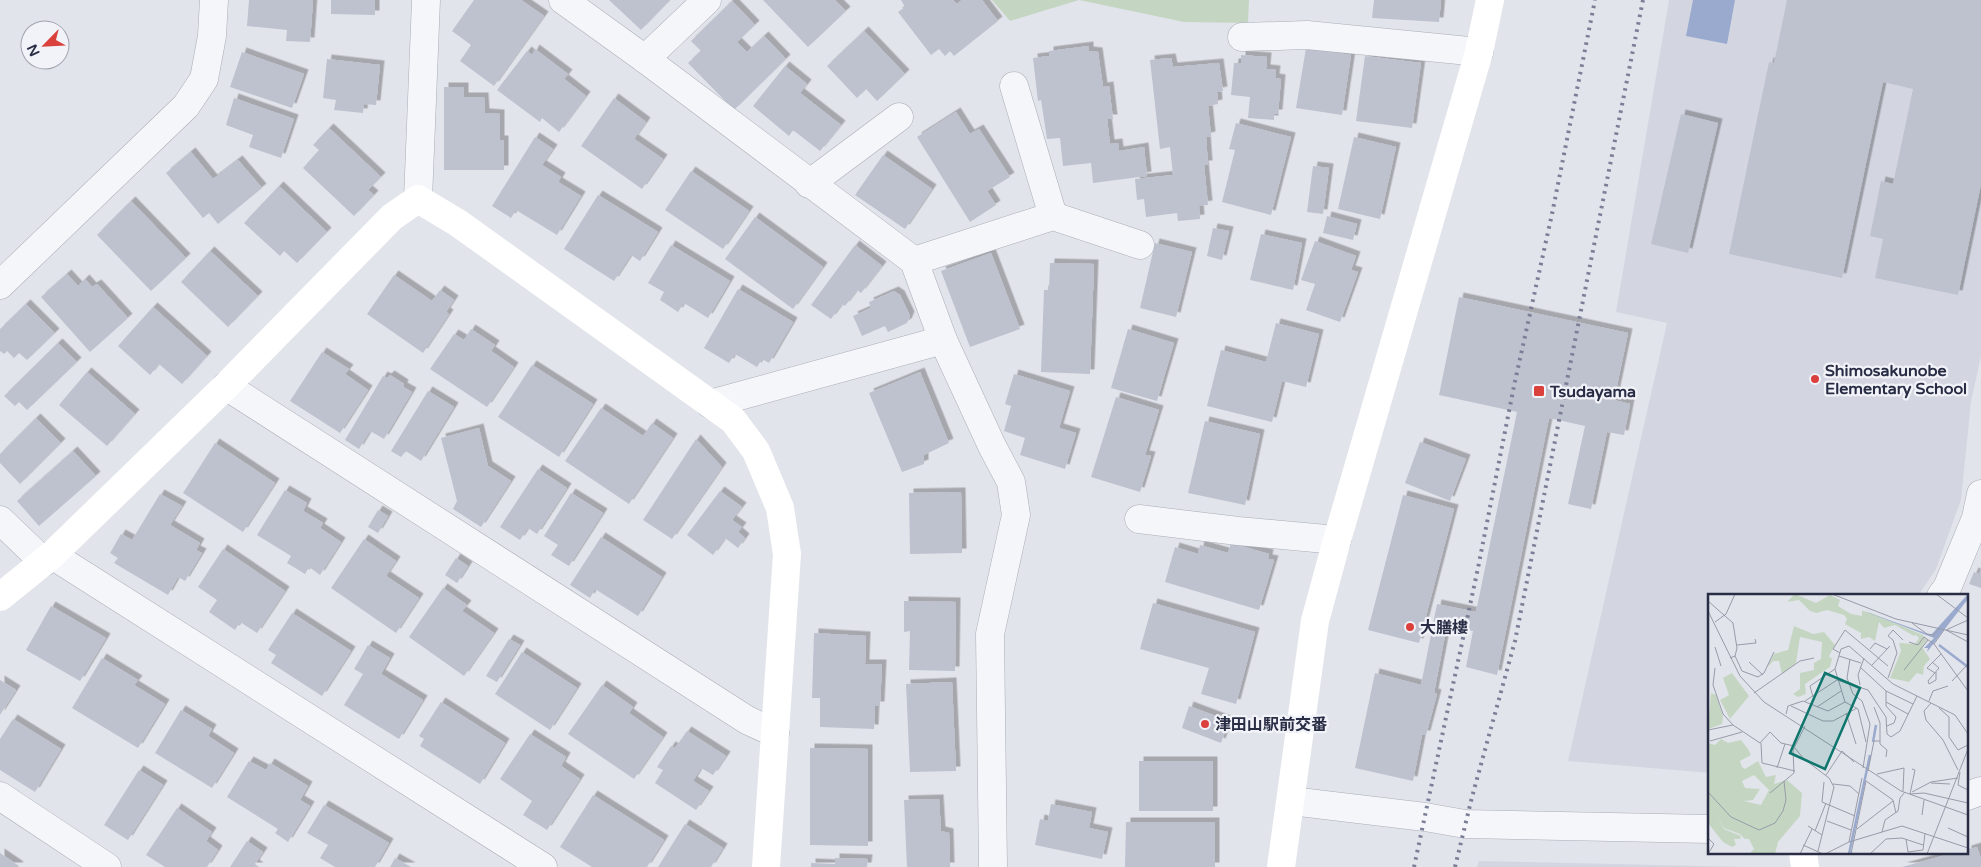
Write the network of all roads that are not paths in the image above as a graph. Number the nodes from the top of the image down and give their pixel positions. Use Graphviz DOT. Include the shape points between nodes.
graph roads {
  1 [pos="214,0"];
  2 [pos="426,0"];
  3 [pos="563,0"];
  4 [pos="707,0"];
  5 [pos="1490,0"];
  6 [pos="1242,37"];
  7 [pos="1478,52"];
  8 [pos="645,59"];
  9 [pos="1014,86"];
  10 [pos="898,117"];
  11 [pos="809,184"];
  12 [pos="418,199"];
  13 [pos="1053,216"];
  14 [pos="1140,245"];
  15 [pos="914,261"];
  16 [pos="0,285"];
  17 [pos="942,340"];
  18 [pos="226,386"];
  19 [pos="710,404"];
  20 [pos="1981,494"];
  21 [pos="1139,519"];
  22 [pos="0,520"];
  23 [pos="1337,540"];
  24 [pos="48,559"];
  25 [pos="1942,594"];
  26 [pos="0,597"];
  27 [pos="775,732"];
  28 [pos="1981,791"];
  29 [pos="0,796"];
  30 [pos="1968,796"];
  31 [pos="1291,800"];
  32 [pos="1708,829"];
  33 [pos="1803,854"];
  34 [pos="107,867"];
  35 [pos="543,867"];
  36 [pos="766,867"];
  37 [pos="993,867"];
  38 [pos="1281,867"];
  39 [pos="1805,867"];
  1 -- 16 [label="street" via="212,36 204,79 186,106"];
  2 -- 12 [label="street"];
  3 -- 8 [label="street"];
  4 -- 8 [label="street"];
  5 -- 7 [label="street"];
  6 -- 7 [label="street" via="1307,35"];
  7 -- 23 [label="street"];
  8 -- 11 [label="street"];
  9 -- 13 [label="street"];
  10 -- 11 [label="street"];
  11 -- 15 [label="street"];
  12 -- 18 [label="street" via="392,217"];
  12 -- 19 [label="street" via="458,223"];
  13 -- 14 [label="street"];
  13 -- 15 [label="street"];
  15 -- 17 [label="street"];
  17 -- 19 [label="street"];
  17 -- 37 [label="street" via="992,446 1023,487 990,634"];
  18 -- 24 [label="street"];
  18 -- 27 [label="street" via="747,720"];
  19 -- 27 [label="street" via="733,420 756,451 780,508 787,554"];
  20 -- 25 [label="street" via="1976,518"];
  21 -- 23 [label="street"];
  22 -- 24 [label="street"];
  23 -- 31 [label="street" via="1315,621"];
  24 -- 26 [label="street"];
  24 -- 35 [label="street"];
  27 -- 36 [label="street"];
  28 -- 30 [label="street"];
  29 -- 34 [label="street"];
  31 -- 32 [label="street" via="1465,824"];
  31 -- 38 [label="street"];
  33 -- 39 [label="street"];
}
